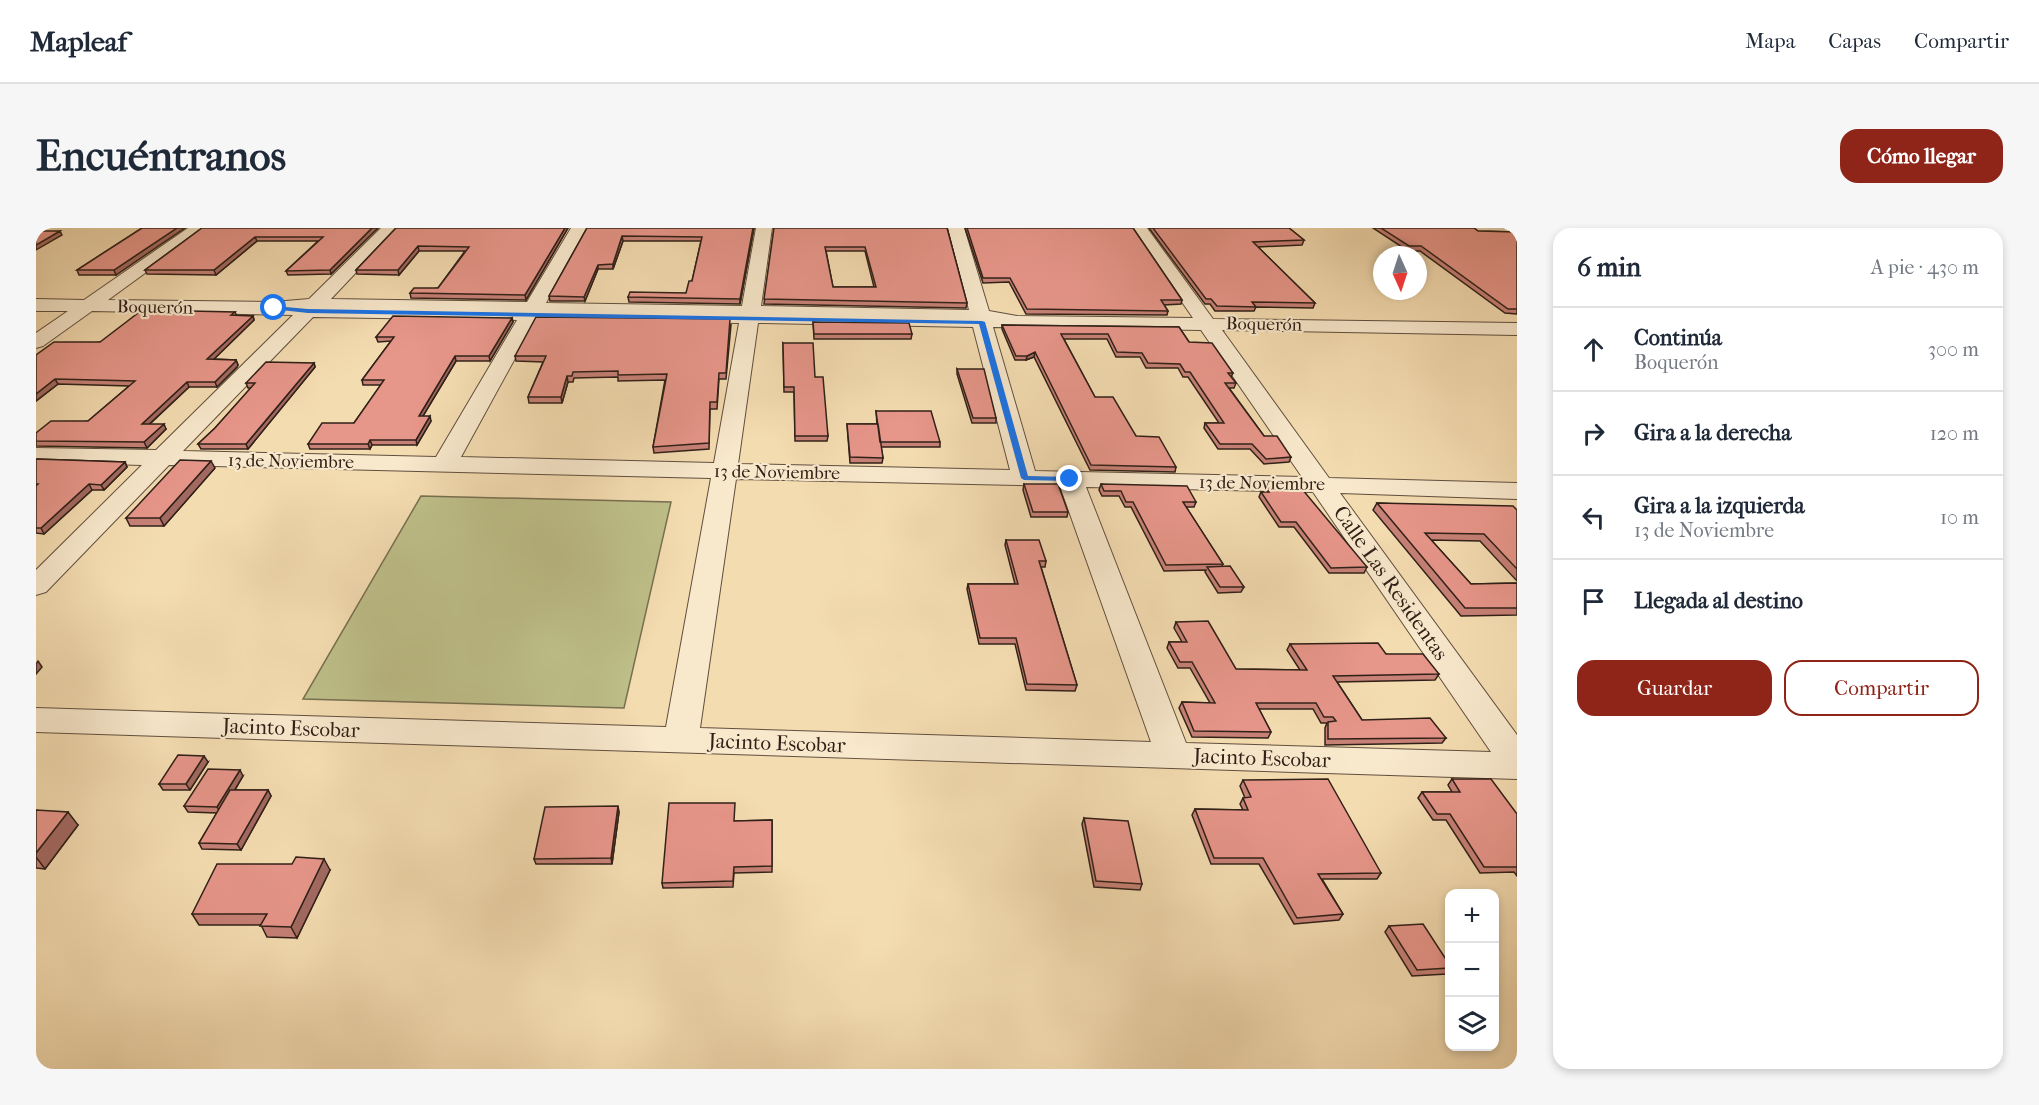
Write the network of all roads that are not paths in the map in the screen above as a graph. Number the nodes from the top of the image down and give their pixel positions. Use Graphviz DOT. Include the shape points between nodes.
graph roads {
  1 [pos="199,228"];
  2 [pos="390,228"];
  3 [pos="579,228"];
  4 [pos="764,228"];
  5 [pos="956,228"];
  6 [pos="1139,228"];
  7 [pos="1477,228"];
  8 [pos="1517,229"];
  9 [pos="36,305"];
  10 [pos="88,306"];
  11 [pos="311,308"];
  12 [pos="531,311"];
  13 [pos="750,315"];
  14 [pos="981,319"];
  15 [pos="1205,323"];
  16 [pos="1517,329"];
  17 [pos="36,342"];
  18 [pos="36,455"];
  19 [pos="163,458"];
  20 [pos="444,465"];
  21 [pos="724,471"];
  22 [pos="1024,478"];
  23 [pos="1070,479"];
  24 [pos="1323,485"];
  25 [pos="1517,492"];
  26 [pos="36,586"];
  27 [pos="36,720"];
  28 [pos="681,740"];
  29 [pos="1173,756"];
  30 [pos="1517,764"];
  1 -- 10 [label="street"];
  2 -- 11 [label="street"];
  3 -- 12 [label="street"];
  4 -- 13 [label="street"];
  5 -- 14 [label="street"];
  6 -- 15 [label="street, Calle Las Residentas"];
  7 -- 8 [label="street"];
  9 -- 10 [label="street, Boquerón"];
  10 -- 11 [label="street, Boquerón"];
  10 -- 17 [label="street"];
  11 -- 12 [label="street, Boquerón"];
  11 -- 19 [label="street"];
  12 -- 13 [label="street, Boquerón"];
  12 -- 20 [label="street"];
  13 -- 14 [label="street, Boquerón"];
  13 -- 21 [label="street"];
  14 -- 15 [label="street, Boquerón"];
  14 -- 22 [label="street"];
  15 -- 16 [label="street, Boquerón"];
  15 -- 24 [label="street, Calle Las Residentas"];
  18 -- 19 [label="street, 13 de Noviembre"];
  19 -- 20 [label="street, 13 de Noviembre"];
  19 -- 26 [label="street"];
  20 -- 21 [label="street, 13 de Noviembre"];
  21 -- 22 [label="street, 13 de Noviembre"];
  21 -- 28 [label="street"];
  22 -- 23 [label="street, 13 de Noviembre"];
  23 -- 24 [label="street, 13 de Noviembre"];
  23 -- 29 [label="street"];
  24 -- 25 [label="street, 13 de Noviembre"];
  24 -- 30 [label="street, Calle Las Residentas"];
  27 -- 28 [label="street, Jacinto Escobar"];
  28 -- 29 [label="street, Jacinto Escobar"];
  29 -- 30 [label="street, Jacinto Escobar"];
}
